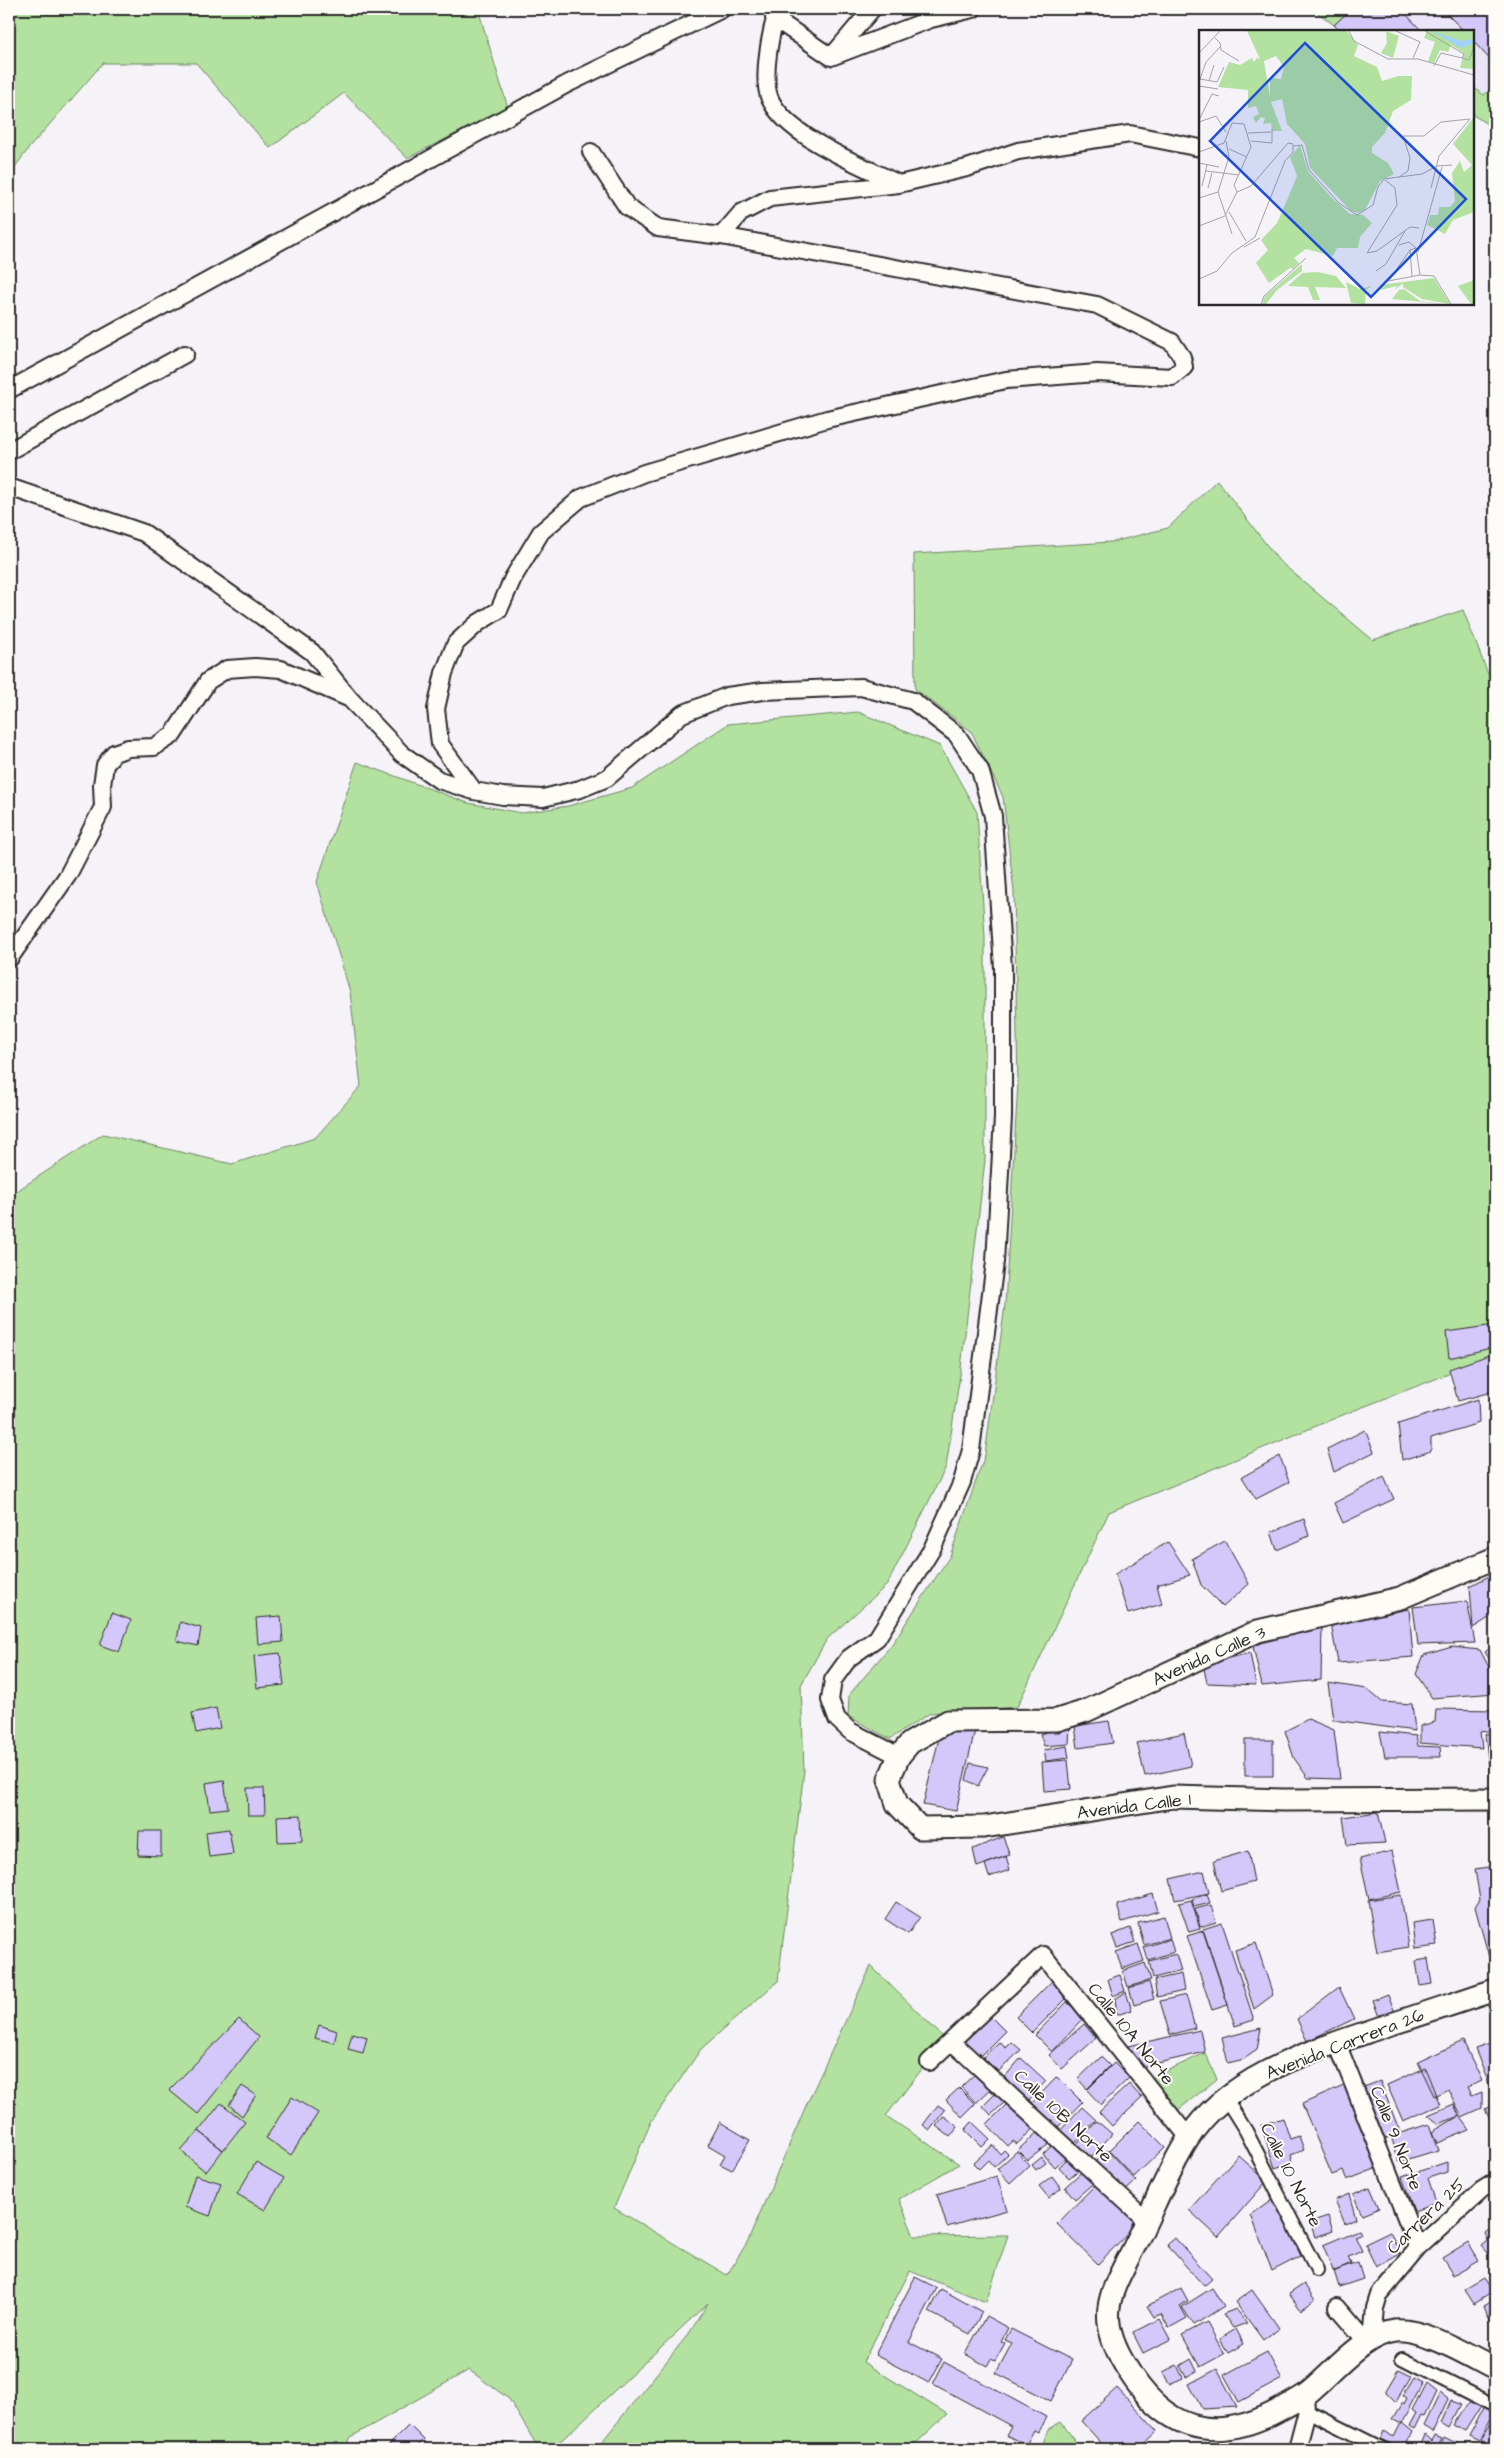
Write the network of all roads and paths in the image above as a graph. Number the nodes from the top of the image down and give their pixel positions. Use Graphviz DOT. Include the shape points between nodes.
graph roads {
  1 [pos="722,9"];
  2 [pos="872,9"];
  3 [pos="973,9"];
  4 [pos="776,14"];
  5 [pos="831,57"];
  6 [pos="1199,148"];
  7 [pos="591,152"];
  8 [pos="899,184"];
  9 [pos="721,236"];
  10 [pos="186,354"];
  11 [pos="9,390"];
  12 [pos="9,451"];
  13 [pos="9,488"];
  14 [pos="350,699"];
  15 [pos="474,791"];
  16 [pos="9,959"];
  17 [pos="1495,1558"];
  18 [pos="948,1721"];
  19 [pos="900,1756"];
  20 [pos="1495,1799"];
  21 [pos="1495,1990"];
  22 [pos="952,2042"];
  23 [pos="1337,2043"];
  24 [pos="929,2062"];
  25 [pos="1226,2099"];
  26 [pos="1189,2138"];
  27 [pos="1495,2182"];
  28 [pos="1147,2220"];
  29 [pos="1418,2248"];
  30 [pos="1317,2270"];
  31 [pos="1337,2307"];
  32 [pos="1369,2341"];
  33 [pos="1402,2359"];
  34 [pos="1495,2369"];
  35 [pos="1307,2403"];
  36 [pos="1495,2406"];
  37 [pos="1297,2449"];
  38 [pos="1383,2449"];
  1 -- 11 [label="street" via="567,84"];
  2 -- 5 [label="street"];
  3 -- 5 [label="street" via="931,20"];
  4 -- 5 [label="street"];
  4 -- 8 [label="street" via="766,75 770,98 779,114 804,136"];
  6 -- 8 [label="street" via="1130,134 1018,151 967,168"];
  7 -- 9 [label="street" via="627,207 658,228"];
  8 -- 9 [label="street" via="770,198 741,213"];
  9 -- 15 [label="street" via="1097,305 1172,342 1182,357 1184,367 1172,377 1097,374 1006,380 836,417 644,473 581,498 541,532 498,610 456,643 444,673 436,709 440,744"];
  10 -- 12 [label="street"];
  13 -- 14 [label="street" via="144,533 312,652"];
  14 -- 15 [label="street" via="402,754 439,780"];
  14 -- 16 [label="street" via="281,669 227,669 208,681 173,735 154,747 121,750 104,765 103,807 68,875"];
  15 -- 19 [label="street" via="543,798 580,789 607,778 682,714 727,696 773,690 861,687 913,700 957,735 980,770 993,816 1003,968 1003,1117 995,1262 971,1450 962,1482 932,1549 877,1638 849,1658 833,1680 830,1700 838,1719 850,1731"];
  17 -- 18 [label="street, Avenida Calle 3" via="1400,1598 1258,1632 1086,1711 1057,1720"];
  18 -- 19 [label="street, Avenida Calle 1" via="910,1743"];
  19 -- 20 [label="street, Avenida Calle 1" via="889,1779 897,1804 920,1828 984,1827 1173,1797"];
  21 -- 23 [label="street, Avenida Carrera 26"];
  22 -- 24 [label="street"];
  22 -- 26 [label="street, Calle 10A Norte" via="1043,1955"];
  22 -- 28 [label="street, Calle 10B Norte"];
  23 -- 25 [label="street, Avenida Carrera 26" via="1269,2070"];
  23 -- 29 [label="street, Calle 9 Norte"];
  25 -- 26 [label="street, Avenida Carrera 26"];
  25 -- 30 [label="street, Calle 10 Norte" via="1246,2131"];
  26 -- 28 [label="street, Avenida Carrera 26"];
  27 -- 29 [label="street, Carrera 25"];
  28 -- 35 [label="street, Avenida Carrera 26" via="1110,2297 1107,2315 1109,2333 1139,2386 1157,2405 1188,2426 1200,2429 1244,2426"];
  29 -- 32 [label="street, Carrera 25" via="1379,2295"];
  31 -- 32 [label="street"];
  32 -- 34 [label="street" via="1391,2331 1407,2330"];
  32 -- 35 [label="street, Avenida Carrera 26"];
  33 -- 36 [label="street"];
  35 -- 37 [label="street"];
  35 -- 38 [label="street"];
}
